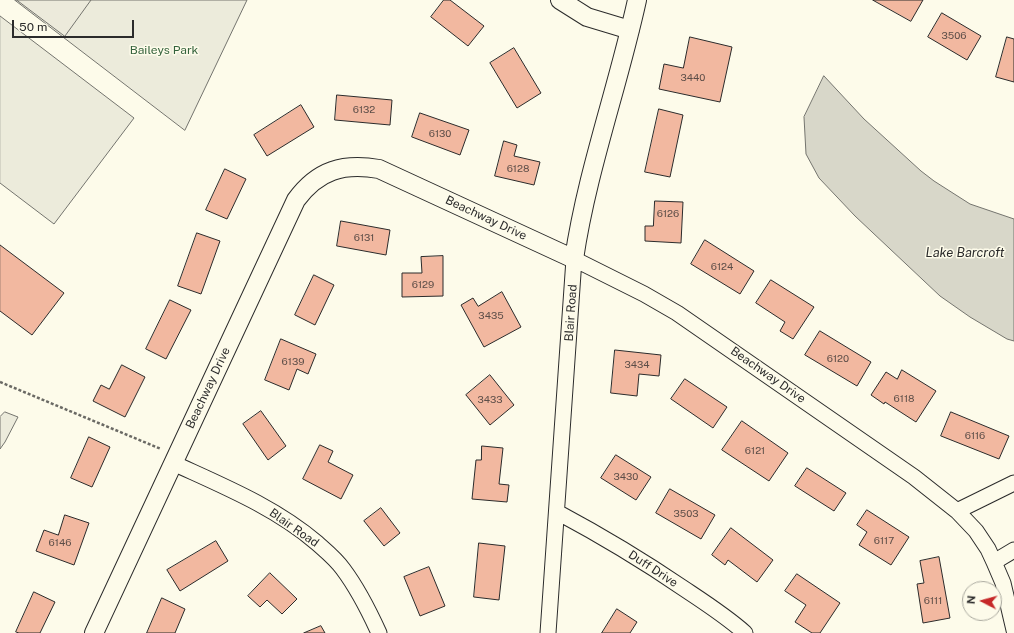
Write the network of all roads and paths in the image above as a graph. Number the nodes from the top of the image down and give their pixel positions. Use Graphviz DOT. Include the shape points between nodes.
graph roads {
  1 [pos="560,0"];
  2 [pos="636,0"];
  3 [pos="630,30"];
  4 [pos="574,259"];
  5 [pos="0,382"];
  6 [pos="161,449"];
  7 [pos="173,463"];
  8 [pos="1014,483"];
  9 [pos="957,511"];
  10 [pos="557,512"];
  11 [pos="1014,550"];
  12 [pos="994,562"];
  13 [pos="1014,630"];
  14 [pos="94,633"];
  15 [pos="379,633"];
  16 [pos="548,633"];
  17 [pos="744,633"];
  1 -- 3 [label="street" via="587,17"];
  2 -- 3 [label="street, Blair Road"];
  3 -- 4 [label="street, Blair Road" via="579,228"];
  4 -- 7 [label="street, Beachway Drive" via="379,169 363,166 346,167 316,178 296,200"];
  4 -- 9 [label="street, Beachway Drive" via="677,313 914,477"];
  4 -- 10 [label="street, Blair Road"];
  5 -- 6 [label="path"];
  7 -- 14 [label="street, Beachway Drive"];
  7 -- 15 [label="street, Blair Road" via="244,496 285,519 307,535 342,568 358,590"];
  8 -- 9 [label="street"];
  9 -- 12 [label="street, Beachway Drive" via="976,531"];
  10 -- 16 [label="street, Blair Road"];
  10 -- 17 [label="street, Duff Drive" via="604,537 652,568 701,600"];
  11 -- 12 [label="street"];
  12 -- 13 [label="street, Beachway Drive" via="1003,583"];
}
